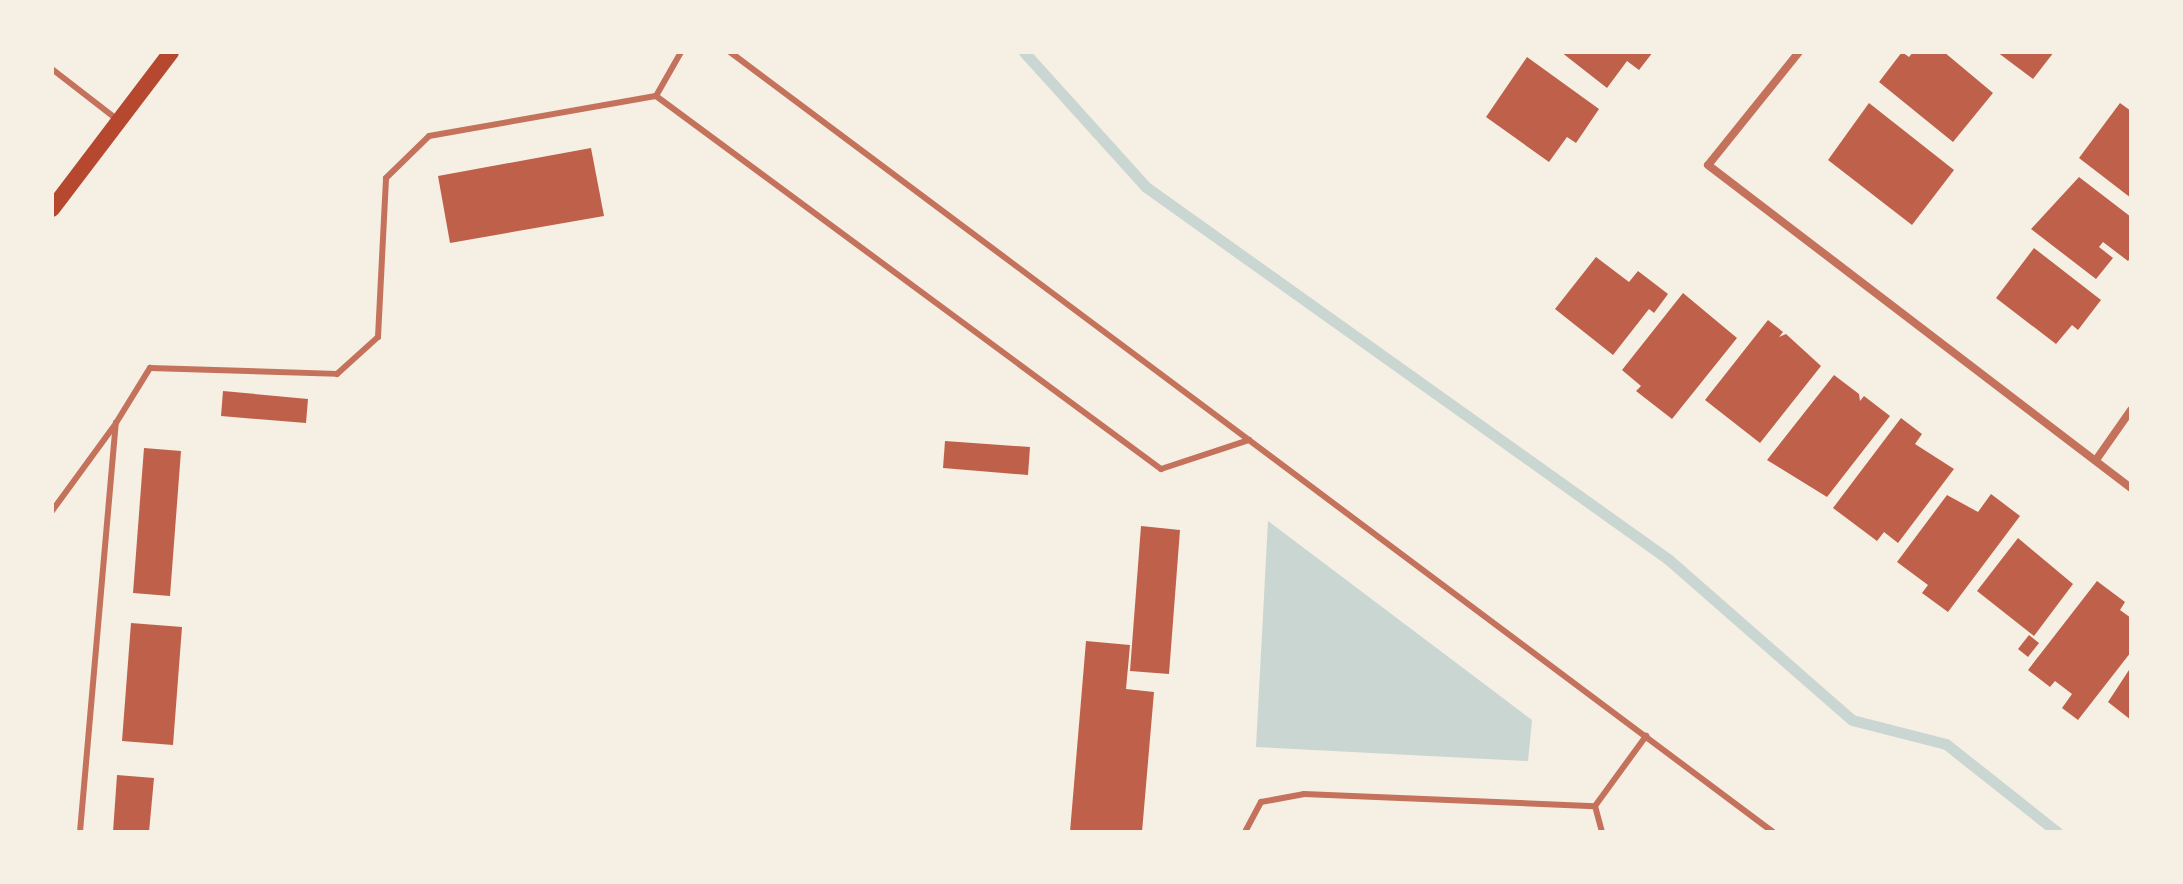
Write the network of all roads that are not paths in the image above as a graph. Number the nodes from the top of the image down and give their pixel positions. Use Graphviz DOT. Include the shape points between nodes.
graph roads {
  1 [pos="171,52"];
  2 [pos="681,52"];
  3 [pos="730,52"];
  4 [pos="1799,52"];
  5 [pos="52,69"];
  6 [pos="656,96"];
  7 [pos="118,120"];
  8 [pos="52,209"];
  9 [pos="2131,410"];
  10 [pos="116,423"];
  11 [pos="1249,440"];
  12 [pos="2096,460"];
  13 [pos="2131,488"];
  14 [pos="52,511"];
  15 [pos="1646,736"];
  16 [pos="1595,806"];
  17 [pos="80,832"];
  18 [pos="1245,832"];
  19 [pos="1602,832"];
  20 [pos="1773,832"];
  1 -- 7 [label="main road"];
  2 -- 6 [label="lane"];
  3 -- 11 [label="lane"];
  4 -- 12 [label="street" via="1708,165"];
  5 -- 7 [label="lane"];
  6 -- 10 [label="lane" via="429,136 386,178 378,337 337,374 150,368"];
  6 -- 11 [label="lane" via="1161,469"];
  7 -- 8 [label="main road"];
  9 -- 12 [label="street"];
  10 -- 14 [label="lane"];
  10 -- 17 [label="lane"];
  11 -- 15 [label="lane"];
  12 -- 13 [label="street"];
  15 -- 16 [label="lane"];
  15 -- 20 [label="lane"];
  16 -- 18 [label="lane" via="1304,794 1261,802"];
  16 -- 19 [label="lane"];
}
